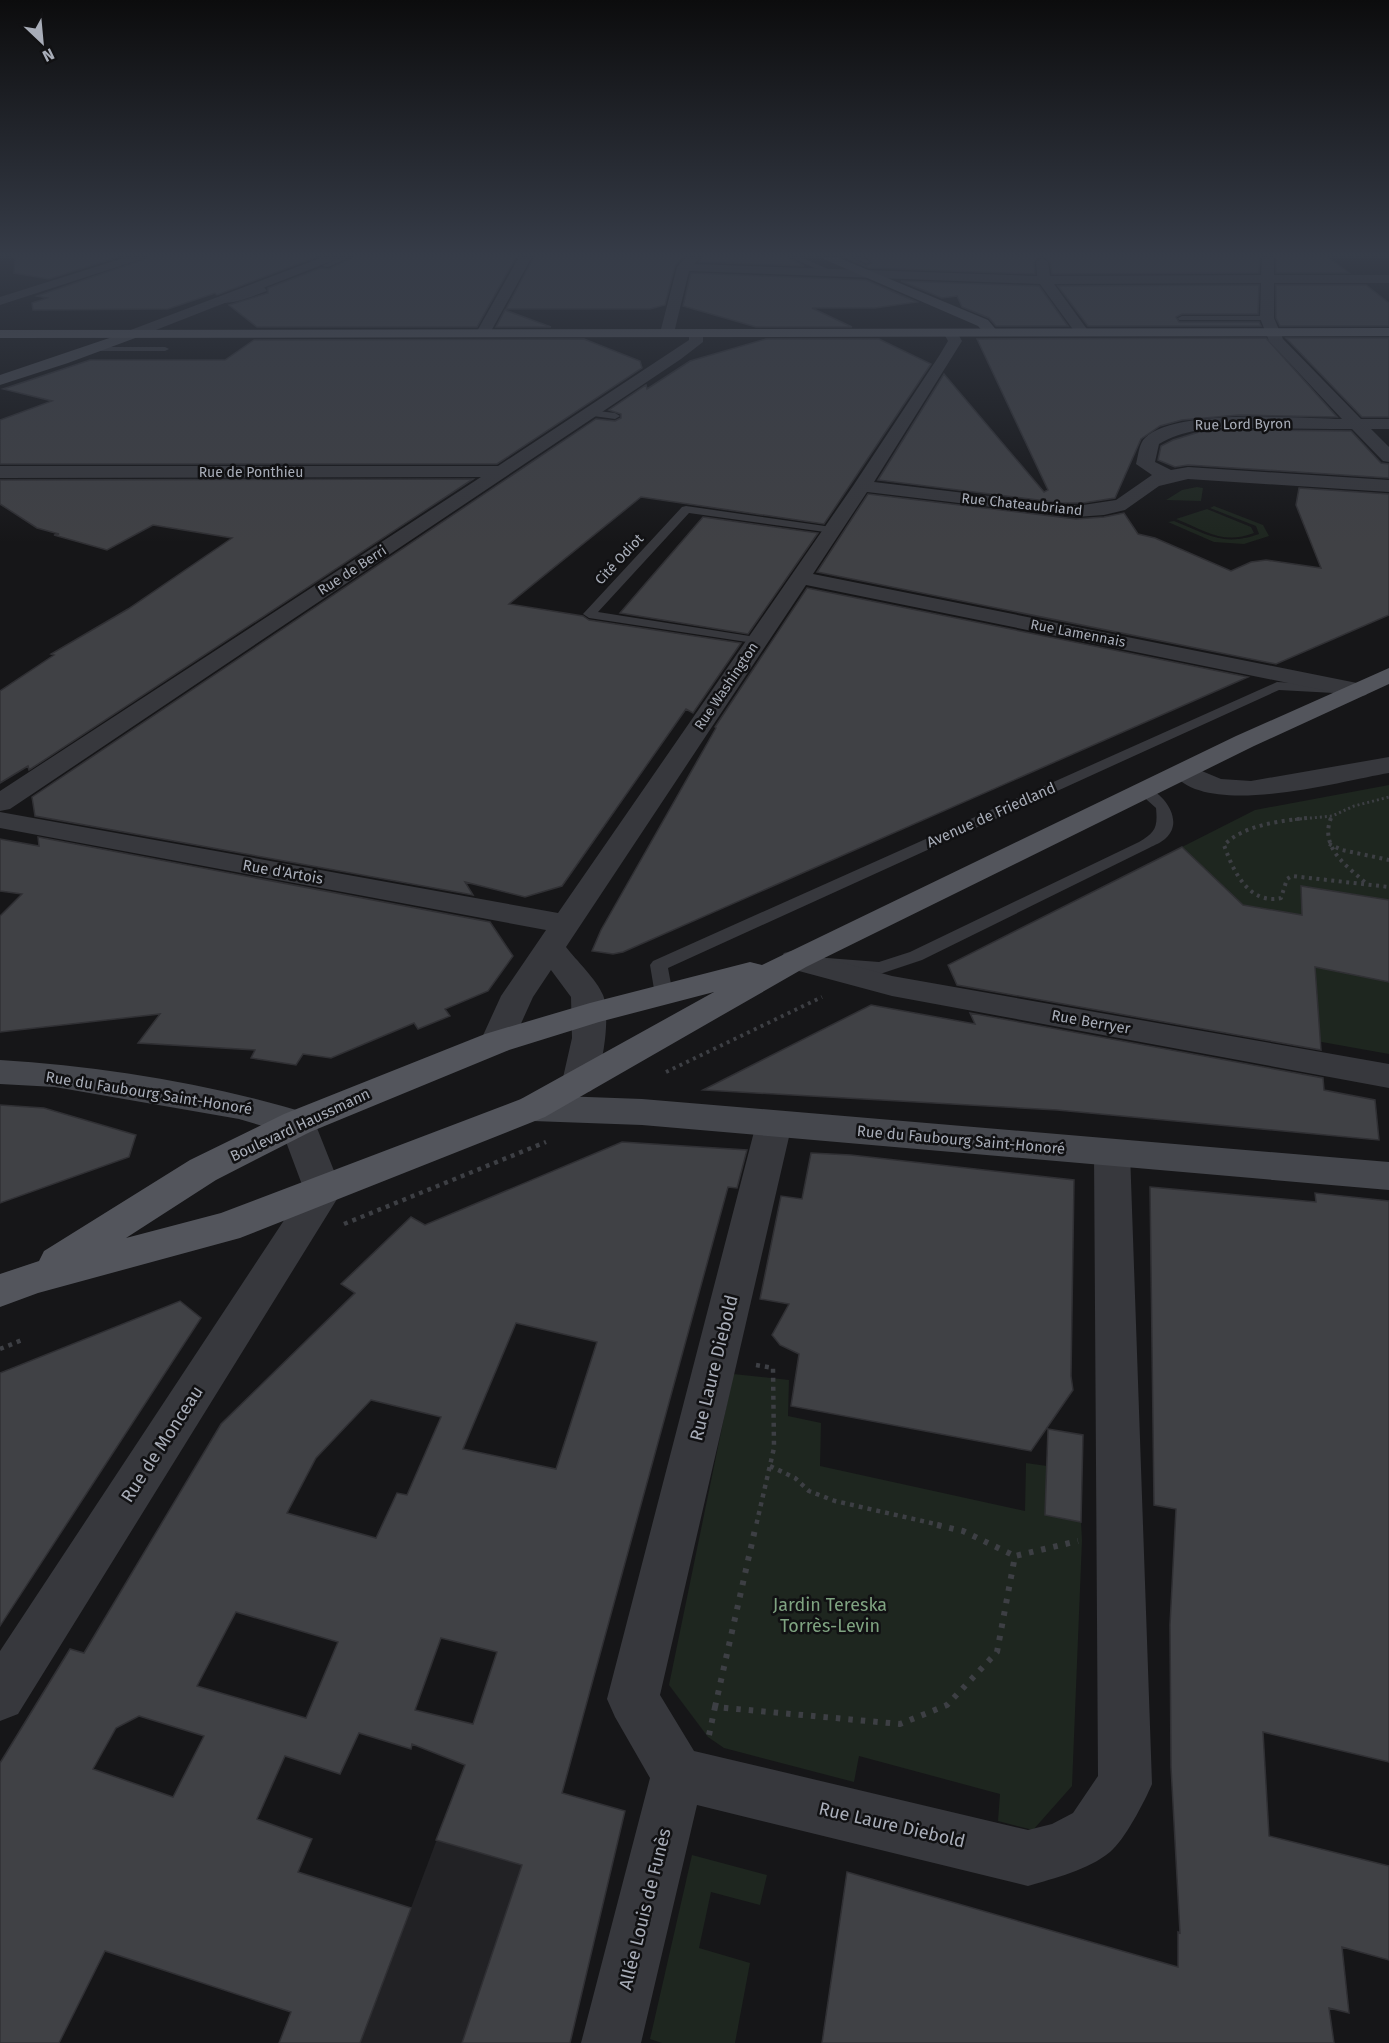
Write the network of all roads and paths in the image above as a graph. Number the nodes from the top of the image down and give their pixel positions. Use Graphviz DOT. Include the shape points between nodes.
graph roads {
  1 [pos="83,352"];
  2 [pos="680,352"];
  3 [pos="949,352"];
  4 [pos="1288,352"];
  5 [pos="0,380"];
  6 [pos="589,413"];
  7 [pos="615,416"];
  8 [pos="1356,424"];
  9 [pos="1389,424"];
  10 [pos="1389,457"];
  11 [pos="502,471"];
  12 [pos="4,474"];
  13 [pos="1167,476"];
  14 [pos="862,486"];
  15 [pos="1389,486"];
  16 [pos="832,530"];
  17 [pos="799,577"];
  18 [pos="756,641"];
  19 [pos="1389,675"];
  20 [pos="1357,690"];
  21 [pos="1389,765"];
  22 [pos="1185,772"];
  23 [pos="1144,791"];
  24 [pos="1389,797"];
  25 [pos="0,802"];
  26 [pos="1332,816"];
  27 [pos="0,820"];
  28 [pos="1329,843"];
  29 [pos="1389,860"];
  30 [pos="1369,885"];
  31 [pos="1389,887"];
  32 [pos="558,935"];
  33 [pos="795,960"];
  34 [pos="664,995"];
  35 [pos="825,996"];
  36 [pos="590,1014"];
  37 [pos="497,1042"];
  38 [pos="0,1072"];
  39 [pos="1389,1076"];
  40 [pos="656,1077"];
  41 [pos="579,1082"];
  42 [pos="533,1108"];
  43 [pos="297,1123"];
  44 [pos="774,1124"];
  45 [pos="550,1140"];
  46 [pos="1112,1152"];
  47 [pos="1389,1176"];
  48 [pos="323,1191"];
  49 [pos="397,1203"];
  50 [pos="16,1285"];
  51 [pos="22,1340"];
  52 [pos="0,1349"];
  53 [pos="717,1358"];
  54 [pos="770,1466"];
  55 [pos="1082,1540"];
  56 [pos="1015,1556"];
  57 [pos="0,1696"];
  58 [pos="715,1707"];
  59 [pos="693,1756"];
  60 [pos="611,2043"];
  1 -- 5 [label="street"];
  2 -- 6 [label="street, Rue de Berri"];
  3 -- 14 [label="street, Rue Washington"];
  4 -- 8 [label="street"];
  6 -- 7 [label="lane"];
  6 -- 11 [label="street, Rue de Berri"];
  8 -- 9 [label="street, Rue Lord Byron"];
  8 -- 10 [label="street"];
  8 -- 13 [label="street, Rue Lord Byron" via="1185,425 1151,441 1145,464"];
  11 -- 12 [label="street, Rue de Ponthieu"];
  11 -- 25 [label="street, Rue de Berri"];
  13 -- 14 [label="street, Rue Chateaubriand" via="1146,485 1134,499 1093,511 1062,511"];
  13 -- 15 [label="street, Rue Chateaubriand" via="1213,474"];
  14 -- 16 [label="street, Rue Washington"];
  16 -- 17 [label="street, Rue Washington"];
  16 -- 18 [label="lane, Cité Odiot" via="685,510 589,614"];
  17 -- 18 [label="street, Rue Washington"];
  17 -- 20 [label="street, Rue Lamennais"];
  18 -- 32 [label="street, Rue Washington"];
  19 -- 20 [label="main road, Avenue de Friedland"];
  20 -- 22 [label="main road, Avenue de Friedland"];
  20 -- 34 [label="lane, Avenue de Friedland" via="1277,686 659,965"];
  21 -- 22 [label="street" via="1229,790 1213,787"];
  22 -- 23 [label="main road, Avenue de Friedland"];
  23 -- 33 [label="main road, Avenue de Friedland"];
  23 -- 33 [label="lane, Avenue de Friedland" via="1162,807 1165,824 1161,835 916,956 880,968"];
  24 -- 26 [label="path"];
  26 -- 28 [label="path" via="1326,825"];
  26 -- 30 [label="path" via="1284,819 1233,837 1224,845 1229,863 1243,884 1266,900 1281,898 1287,879 1292,876"];
  27 -- 32 [label="street, Rue d'Artois"];
  28 -- 29 [label="path" via="1342,850"];
  28 -- 30 [label="path" via="1335,854"];
  30 -- 31 [label="path"];
  32 -- 36 [label="street" via="573,974 587,996"];
  32 -- 37 [label="street, Rue Washington" via="517,996"];
  33 -- 34 [label="main road, Avenue de Friedland"];
  33 -- 39 [label="street, Rue Berryer" via="892,986"];
  33 -- 41 [label="main road, Avenue de Friedland"];
  34 -- 36 [label="main road, Avenue de Friedland"];
  35 -- 40 [label="path"];
  36 -- 37 [label="main road, Boulevard Haussmann"];
  36 -- 41 [label="street"];
  37 -- 43 [label="main road, Boulevard Haussmann"];
  38 -- 43 [label="street, Rue du Faubourg Saint-Honoré" via="55,1076 239,1106"];
  41 -- 42 [label="main road, Boulevard Haussmann"];
  42 -- 44 [label="street, Rue du Faubourg Saint-Honoré" via="642,1112"];
  42 -- 48 [label="main road, Boulevard Haussmann"];
  43 -- 48 [label="street"];
  43 -- 50 [label="main road, Boulevard Haussmann" via="203,1170"];
  44 -- 46 [label="street, Rue du Faubourg Saint-Honoré"];
  44 -- 53 [label="street, Rue Laure Diebold"];
  45 -- 49 [label="path"];
  46 -- 47 [label="street, Rue du Faubourg Saint-Honoré"];
  46 -- 59 [label="street, Rue Laure Diebold" via="1125,1784 1092,1832 1061,1849 1028,1858"];
  48 -- 50 [label="main road, Boulevard Haussmann" via="205,1233"];
  48 -- 57 [label="street, Rue de Monceau"];
  51 -- 52 [label="path"];
  53 -- 54 [label="path" via="772,1368 774,1448"];
  53 -- 59 [label="street, Rue Laure Diebold" via="633,1699"];
  54 -- 56 [label="path" via="795,1478 809,1491 835,1501 963,1531"];
  54 -- 58 [label="path"];
  55 -- 56 [label="path"];
  56 -- 58 [label="path" via="997,1652 947,1705 900,1724"];
  58 -- 59 [label="path"];
  59 -- 60 [label="street, Allée Louis de Funès"];
}
